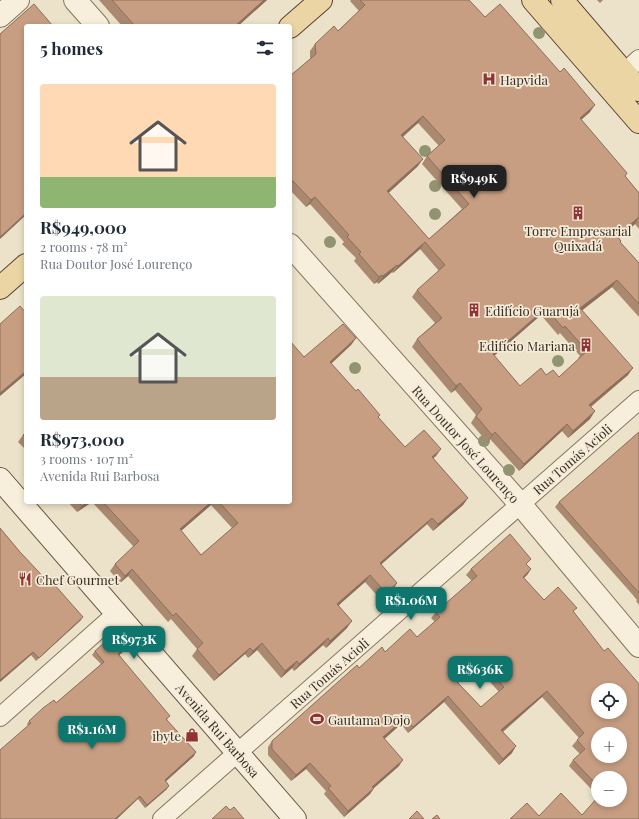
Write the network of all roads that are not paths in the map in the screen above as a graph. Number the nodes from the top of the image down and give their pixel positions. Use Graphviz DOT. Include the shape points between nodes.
graph roads {
  1 [pos="18,0"];
  2 [pos="75,0"];
  3 [pos="321,0"];
  4 [pos="533,0"];
  5 [pos="562,0"];
  6 [pos="0,16"];
  7 [pos="96,24"];
  8 [pos="292,25"];
  9 [pos="631,66"];
  10 [pos="639,90"];
  11 [pos="639,122"];
  12 [pos="292,247"];
  13 [pos="24,267"];
  14 [pos="0,288"];
  15 [pos="639,400"];
  16 [pos="0,479"];
  17 [pos="521,505"];
  18 [pos="116,614"];
  19 [pos="639,646"];
  20 [pos="0,717"];
  21 [pos="238,752"];
  22 [pos="162,819"];
  23 [pos="295,819"];
  1 -- 6 [label="street"];
  2 -- 7 [label="street"];
  3 -- 8 [label="main road"];
  4 -- 11 [label="main road"];
  5 -- 9 [label="main road"];
  9 -- 10 [label="main road"];
  12 -- 17 [label="street, Rua Doutor José Lourenço"];
  13 -- 14 [label="main road"];
  15 -- 17 [label="street, Rua Tomás Acioli"];
  16 -- 18 [label="street, Avenida Rui Barbosa"];
  17 -- 19 [label="street, Rua Doutor José Lourenço"];
  17 -- 21 [label="street, Rua Tomás Acioli"];
  18 -- 20 [label="street"];
  18 -- 21 [label="street, Avenida Rui Barbosa"];
  21 -- 22 [label="street, Rua Tomás Acioli"];
  21 -- 23 [label="street, Avenida Rui Barbosa"];
}
